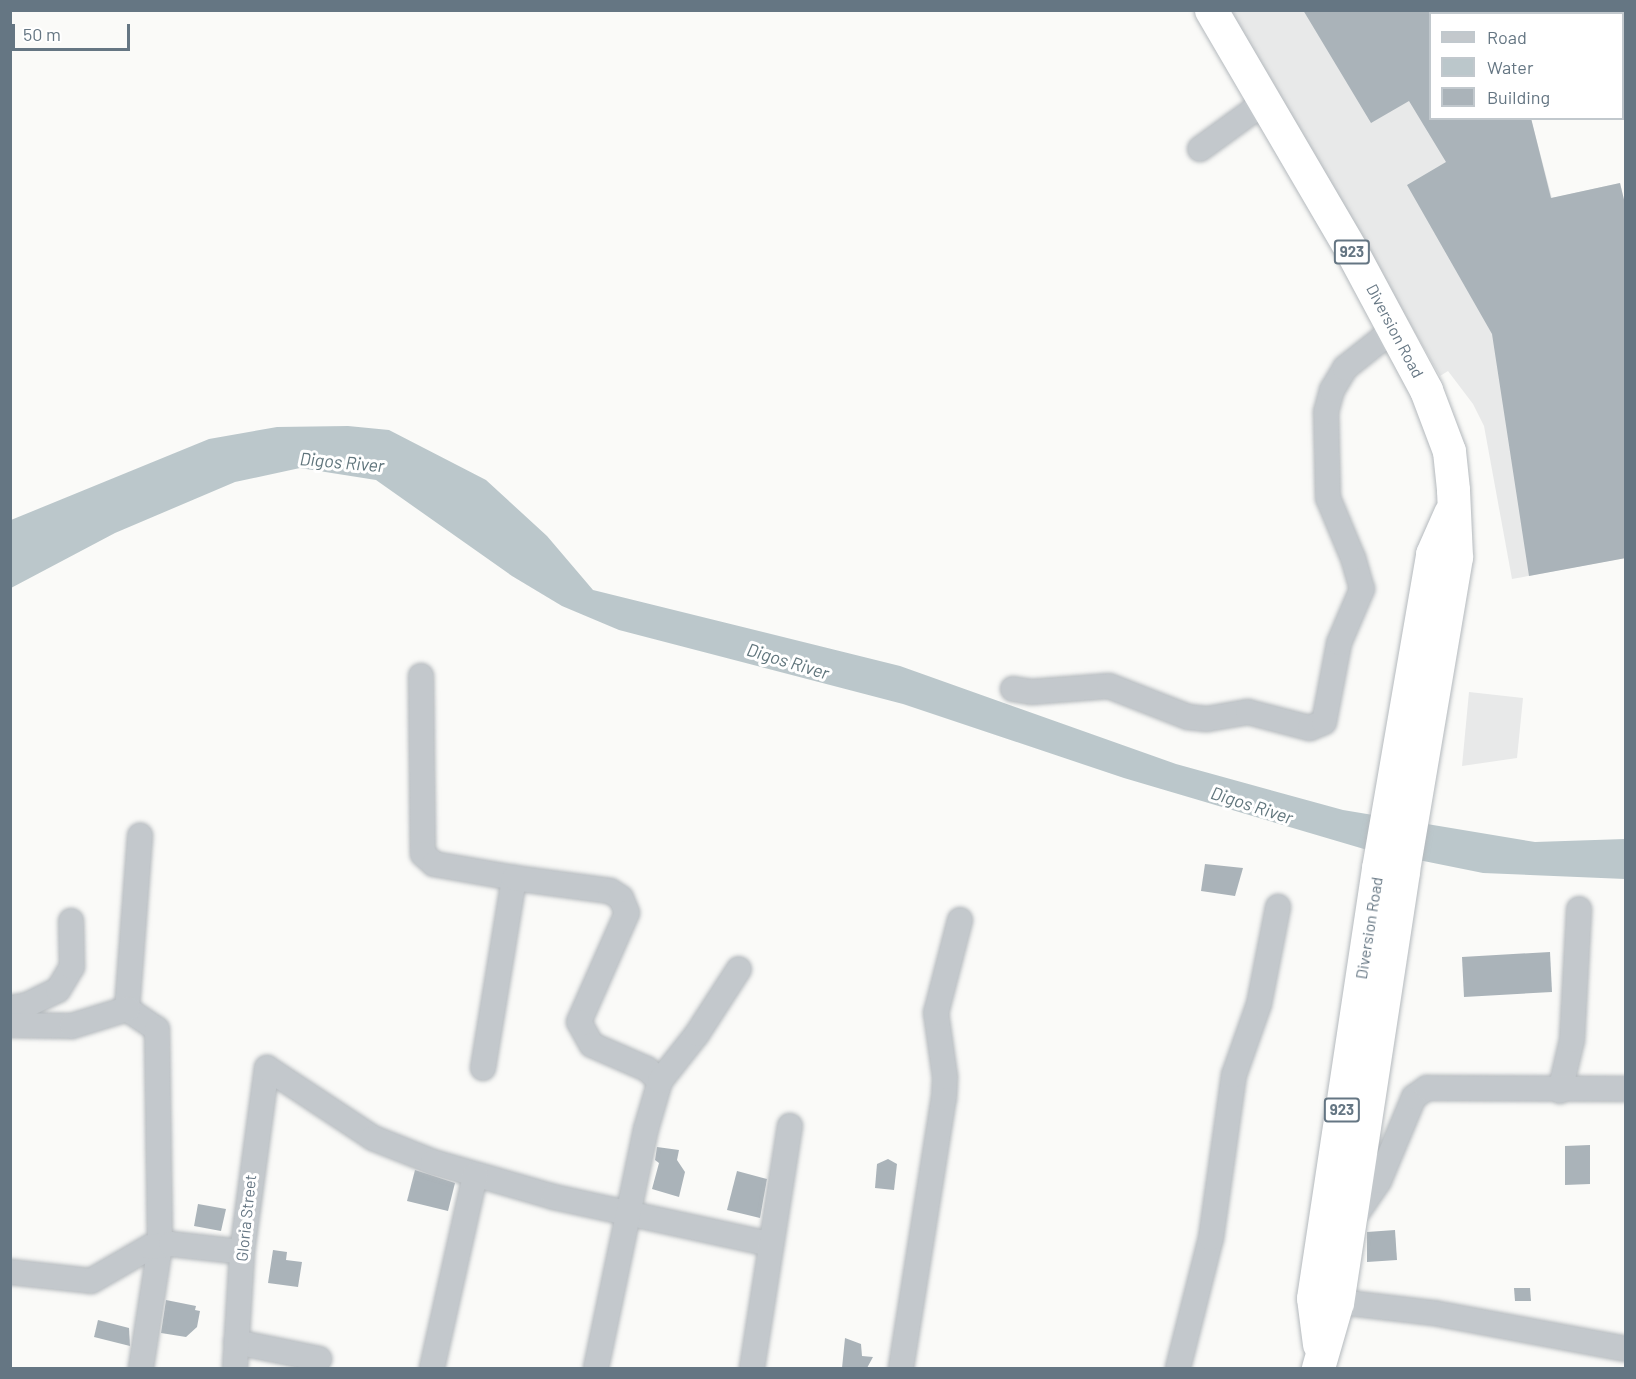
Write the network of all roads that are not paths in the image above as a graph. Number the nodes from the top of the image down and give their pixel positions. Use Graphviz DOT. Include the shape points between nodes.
graph roads {
  1 [pos="1211,10"];
  2 [pos="1265,102"];
  3 [pos="1200,149"];
  4 [pos="1394,329"];
  5 [pos="422,676"];
  6 [pos="1013,689"];
  7 [pos="140,835"];
  8 [pos="1390,870"];
  9 [pos="514,878"];
  10 [pos="1278,907"];
  11 [pos="1579,909"];
  12 [pos="960,920"];
  13 [pos="71,921"];
  14 [pos="740,969"];
  15 [pos="10,1008"];
  16 [pos="127,1009"];
  17 [pos="10,1025"];
  18 [pos="483,1068"];
  19 [pos="660,1081"];
  20 [pos="1626,1089"];
  21 [pos="1560,1091"];
  22 [pos="790,1126"];
  23 [pos="475,1175"];
  24 [pos="630,1214"];
  25 [pos="1350,1223"];
  26 [pos="770,1244"];
  27 [pos="160,1245"];
  28 [pos="242,1252"];
  29 [pos="10,1272"];
  30 [pos="1325,1300"];
  31 [pos="236,1342"];
  32 [pos="1626,1349"];
  33 [pos="319,1359"];
  34 [pos="1319,1360"];
  35 [pos="141,1368"];
  36 [pos="235,1368"];
  37 [pos="432,1368"];
  38 [pos="596,1368"];
  39 [pos="752,1368"];
  40 [pos="901,1368"];
  41 [pos="1178,1368"];
  1 -- 2 [label="highway, Diversion Road / 923"];
  2 -- 3 [label="street"];
  2 -- 4 [label="highway, Diversion Road / 923"];
  4 -- 6 [label="street" via="1345,368 1332,390 1326,412 1328,498 1362,589 1339,643 1323,722 1310,728 1248,712 1207,719 1188,717 1109,686 1031,692"];
  4 -- 8 [label="highway, Diversion Road / 923" via="1442,427 1452,474 1452,508 1432,554 1405,781"];
  5 -- 9 [label="street" via="423,854 434,864"];
  7 -- 16 [label="street"];
  8 -- 25 [label="highway, Diversion Road / 923"];
  8 -- 30 [label="highway, Diversion Road / 923"];
  9 -- 18 [label="street"];
  9 -- 19 [label="street" via="610,891 621,898 627,913 579,1022 592,1045 647,1069"];
  10 -- 41 [label="street" via="1259,1004 1234,1075 1212,1238"];
  11 -- 21 [label="street" via="1572,1040"];
  12 -- 40 [label="street" via="936,1013 944,1060 944,1098"];
  13 -- 15 [label="street" via="72,967 58,990 27,1005"];
  14 -- 19 [label="street"];
  16 -- 17 [label="street" via="72,1026"];
  16 -- 27 [label="street" via="157,1029"];
  19 -- 24 [label="street"];
  20 -- 21 [label="street"];
  21 -- 25 [label="street" via="1438,1086 1419,1092 1379,1181"];
  22 -- 26 [label="street"];
  23 -- 24 [label="street"];
  23 -- 28 [label="street, Gloria Street" via="373,1138 267,1068"];
  23 -- 37 [label="street"];
  24 -- 26 [label="street"];
  24 -- 38 [label="street"];
  25 -- 30 [label="highway, Diversion Road / 923"];
  26 -- 39 [label="street"];
  27 -- 28 [label="street"];
  27 -- 29 [label="street" via="140,1251 91,1281"];
  27 -- 35 [label="street"];
  28 -- 31 [label="street, Gloria Street"];
  30 -- 32 [label="street" via="1434,1313"];
  30 -- 34 [label="highway, Diversion Road / 923"];
  31 -- 33 [label="street"];
  31 -- 36 [label="street, Gloria Street"];
}
